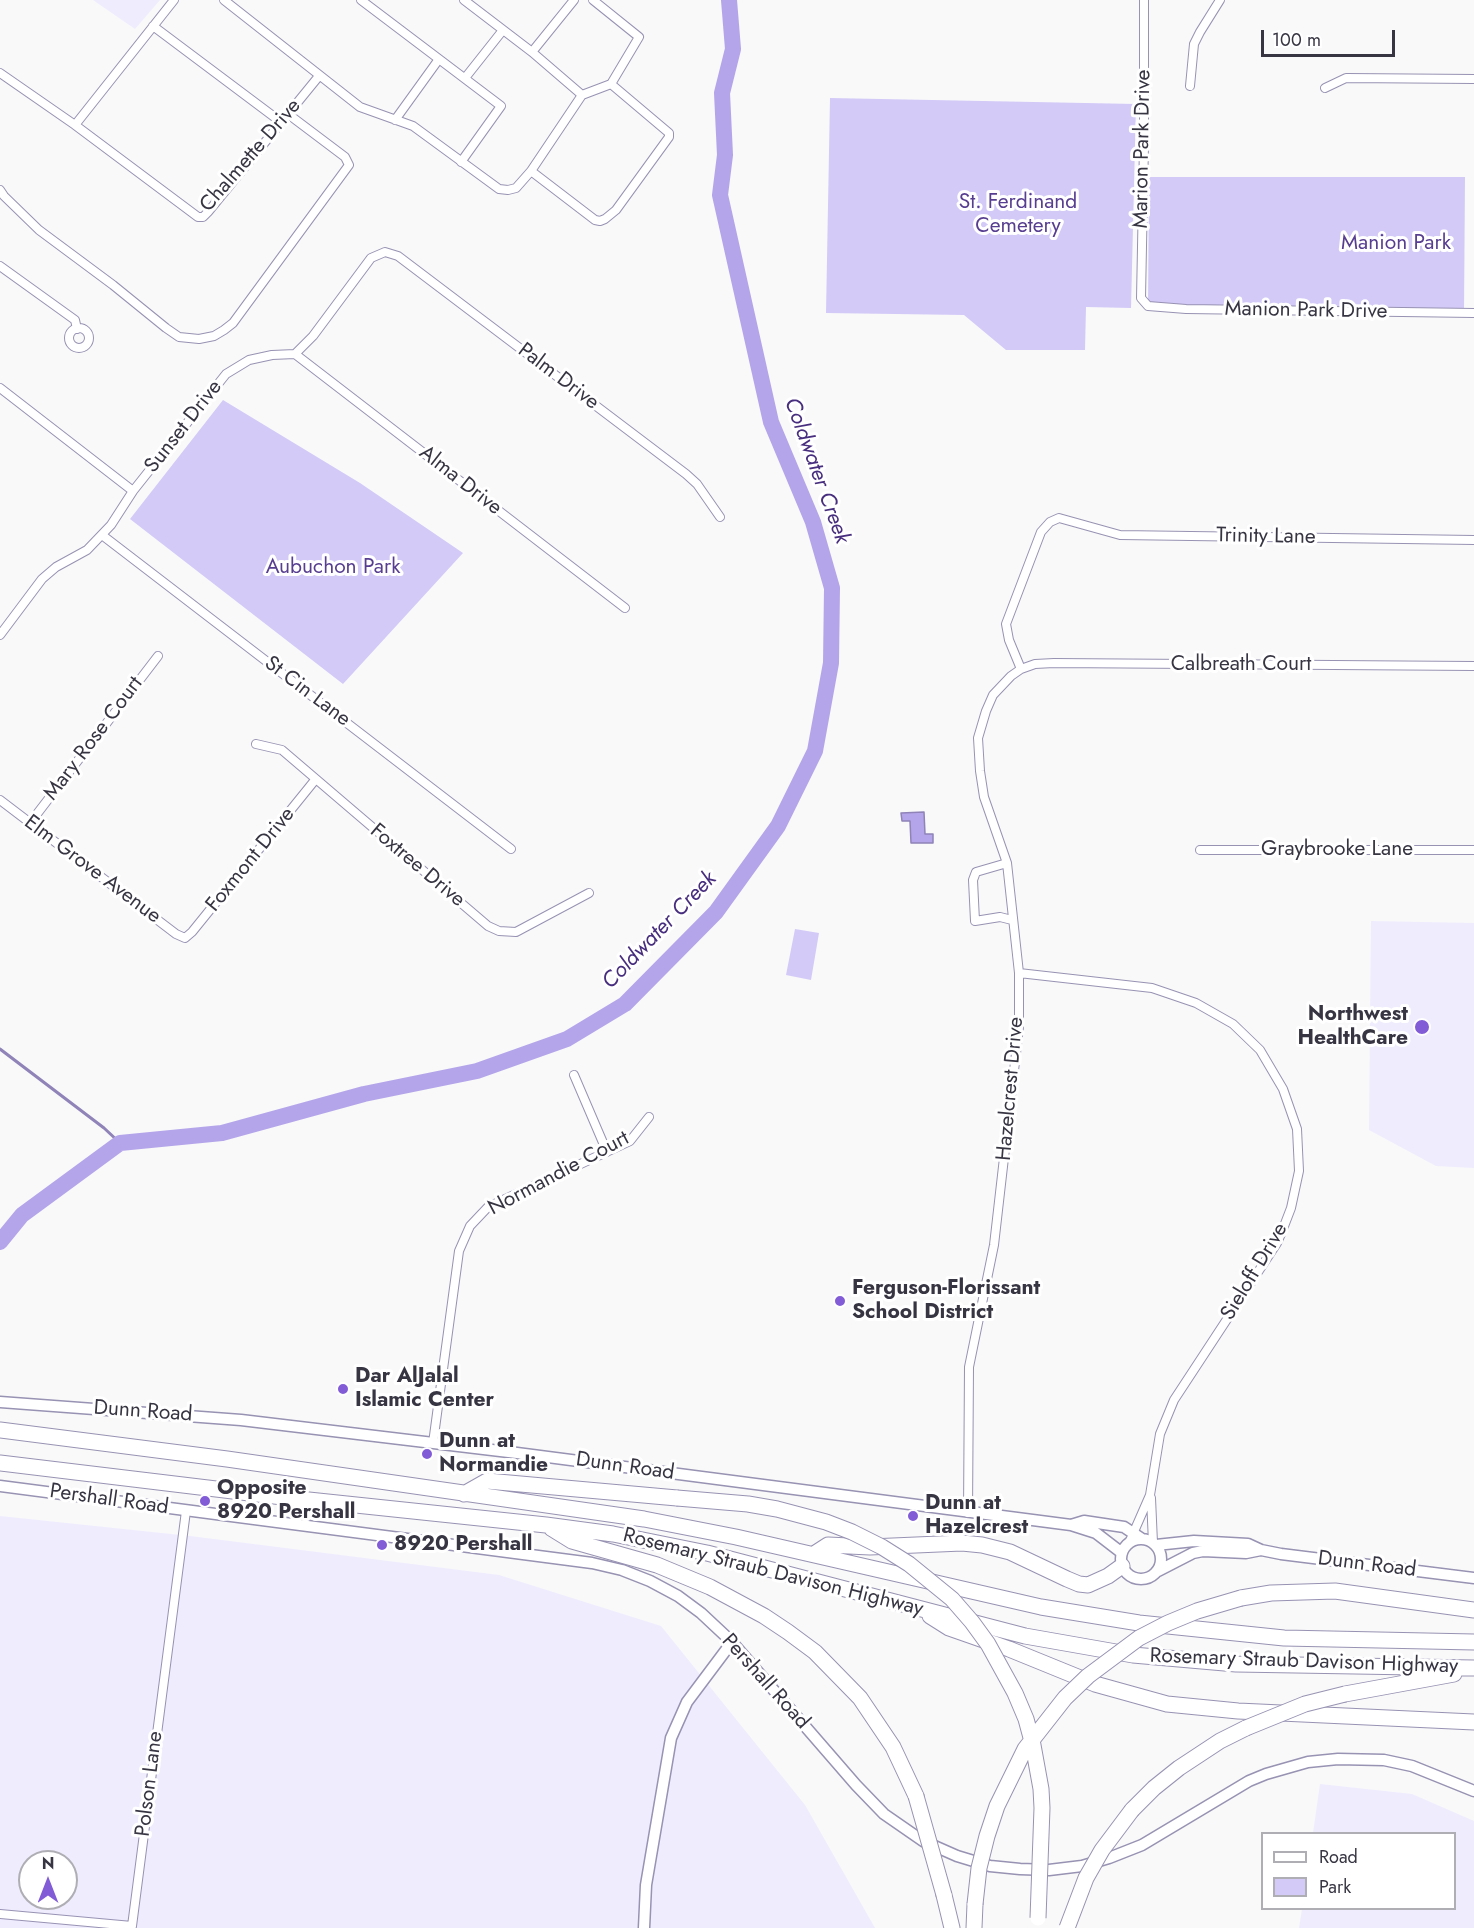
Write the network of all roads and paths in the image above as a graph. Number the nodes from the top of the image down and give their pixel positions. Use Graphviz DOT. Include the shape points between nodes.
graph roads {
  1 [pos="174,0"];
  2 [pos="224,0"];
  3 [pos="362,0"];
  4 [pos="574,0"];
  5 [pos="593,0"];
  6 [pos="1144,0"];
  7 [pos="1220,0"];
  8 [pos="469,2"];
  9 [pos="153,26"];
  10 [pos="503,30"];
  11 [pos="532,52"];
  12 [pos="439,59"];
  13 [pos="0,73"];
  14 [pos="319,76"];
  15 [pos="465,78"];
  16 [pos="1474,79"];
  17 [pos="611,84"];
  18 [pos="1190,86"];
  19 [pos="1325,88"];
  20 [pos="582,95"];
  21 [pos="288,114"];
  22 [pos="395,120"];
  23 [pos="281,122"];
  24 [pos="75,126"];
  25 [pos="461,162"];
  26 [pos="531,171"];
  27 [pos="0,190"];
  28 [pos="0,266"];
  29 [pos="1141,298"];
  30 [pos="1474,313"];
  31 [pos="77,329"];
  32 [pos="295,354"];
  33 [pos="0,388"];
  34 [pos="134,491"];
  35 [pos="720,517"];
  36 [pos="102,535"];
  37 [pos="1474,540"];
  38 [pos="625,608"];
  39 [pos="0,635"];
  40 [pos="158,656"];
  41 [pos="1474,666"];
  42 [pos="1021,669"];
  43 [pos="1011,676"];
  44 [pos="256,744"];
  45 [pos="315,780"];
  46 [pos="0,800"];
  47 [pos="30,823"];
  48 [pos="511,849"];
  49 [pos="1200,850"];
  50 [pos="1474,850"];
  51 [pos="1007,863"];
  52 [pos="589,893"];
  53 [pos="1012,920"];
  54 [pos="185,938"];
  55 [pos="1019,973"];
  56 [pos="574,1075"];
  57 [pos="649,1118"];
  58 [pos="607,1152"];
  59 [pos="0,1402"];
  60 [pos="0,1430"];
  61 [pos="432,1443"];
  62 [pos="0,1463"];
  63 [pos="0,1486"];
  64 [pos="464,1494"];
  65 [pos="1150,1495"];
  66 [pos="186,1511"];
  67 [pos="968,1512"];
  68 [pos="546,1525"];
  69 [pos="1071,1525"];
  70 [pos="1143,1541"];
  71 [pos="1261,1550"];
  72 [pos="814,1554"];
  73 [pos="1122,1559"];
  74 [pos="1158,1571"];
  75 [pos="1474,1578"];
  76 [pos="914,1607"];
  77 [pos="1474,1610"];
  78 [pos="732,1642"];
  79 [pos="1474,1642"];
  80 [pos="1474,1669"];
  81 [pos="1474,1722"];
  82 [pos="1474,1791"];
  83 [pos="0,1914"];
  84 [pos="1038,1923"];
  85 [pos="644,1928"];
  86 [pos="952,1928"];
  87 [pos="974,1928"];
  88 [pos="1067,1928"];
  1 -- 9 [label="street"];
  2 -- 14 [label="street"];
  3 -- 12 [label="street"];
  4 -- 11 [label="street"];
  5 -- 17 [label="street" via="639,37"];
  6 -- 29 [label="street, Marion Park Drive"];
  7 -- 18 [label="street" via="1194,44"];
  8 -- 10 [label="street"];
  9 -- 23 [label="street"];
  9 -- 24 [label="street"];
  10 -- 11 [label="street"];
  10 -- 15 [label="street"];
  11 -- 20 [label="street"];
  12 -- 15 [label="street"];
  12 -- 22 [label="street"];
  13 -- 24 [label="street"];
  14 -- 21 [label="street, Chalmette Drive"];
  14 -- 22 [label="street" via="360,107"];
  15 -- 25 [label="street" via="501,106"];
  16 -- 19 [label="street" via="1346,78"];
  17 -- 20 [label="street"];
  17 -- 26 [label="street" via="669,133 616,210 605,219 595,220"];
  20 -- 26 [label="street"];
  21 -- 23 [label="street, Chalmette Drive"];
  21 -- 27 [label="street" via="345,157 349,165 233,322 214,336 179,337 39,230"];
  22 -- 25 [label="street" via="413,126"];
  23 -- 24 [label="street, Chalmette Drive" via="203,217 192,213"];
  25 -- 26 [label="street" via="499,189 516,188"];
  28 -- 31 [label="street" via="75,320"];
  29 -- 30 [label="street, Manion Park Drive" via="1148,306 1186,309"];
  32 -- 34 [label="street, Sunset Drive" via="249,360 226,374"];
  32 -- 35 [label="street, Palm Drive" via="371,258 385,252 398,256 686,474"];
  32 -- 38 [label="street, Alma Drive"];
  33 -- 34 [label="street"];
  34 -- 36 [label="street, Sunset Drive"];
  36 -- 39 [label="street, Sunset Drive" via="87,550 42,579"];
  36 -- 48 [label="street, St Cin Lane"];
  37 -- 42 [label="street, Trinity Lane" via="1120,535 1059,518 1041,532 1006,624"];
  40 -- 47 [label="street, Mary Rose Court"];
  41 -- 42 [label="street, Calbreath Court" via="1054,663"];
  42 -- 43 [label="street, Calbreath Court"];
  43 -- 51 [label="street, Hazelcrest Drive" via="993,695 978,738 984,797"];
  44 -- 45 [label="street, Foxtree Drive" via="282,750"];
  45 -- 52 [label="street, Foxtree Drive" via="488,926 500,931 516,932"];
  45 -- 54 [label="street, Foxmont Drive"];
  46 -- 47 [label="street, Elm Grove Avenue"];
  47 -- 54 [label="street, Elm Grove Avenue"];
  49 -- 50 [label="street, Graybrooke Lane"];
  51 -- 53 [label="street, Hazelcrest Drive"];
  51 -- 53 [label="street" via="976,872 975,921 1000,917"];
  53 -- 55 [label="street, Hazelcrest Drive"];
  55 -- 65 [label="street, Sieloff Drive" via="1152,988 1196,1003 1233,1024 1260,1050 1283,1089 1297,1129 1299,1172 1281,1234 1174,1400 1160,1434"];
  55 -- 67 [label="street, Hazelcrest Drive" via="1019,1027 1000,1202 969,1367"];
  56 -- 58 [label="street"];
  57 -- 58 [label="street, Normandie Court" via="630,1142"];
  58 -- 61 [label="street, Normandie Court" via="488,1207 470,1226 459,1251"];
  59 -- 61 [label="street, Dunn Road" via="242,1420"];
  60 -- 64 [label="highway, Rosemary Straub Davison Highway"];
  61 -- 67 [label="street, Dunn Road"];
  62 -- 68 [label="highway, Rosemary Straub Davison Highway"];
  63 -- 66 [label="street, Pershall Road"];
  64 -- 72 [label="highway, Rosemary Straub Davison Highway" via="644,1519"];
  64 -- 84 [label="highway, bridge" via="487,1481 748,1504 826,1522 882,1546 909,1564 945,1593 972,1622 988,1644 1026,1719 1041,1789"];
  65 -- 70 [label="street, Sieloff Drive"];
  65 -- 70 [label="street, Sieloff Drive"];
  66 -- 78 [label="street, Pershall Road" via="622,1570 678,1596"];
  66 -- 83 [label="street, Polson Lane" via="132,1926"];
  67 -- 69 [label="street, Dunn Road"];
  68 -- 76 [label="highway, Rosemary Straub Davison Highway" via="697,1551"];
  68 -- 86 [label="highway, bridge" via="572,1541 638,1558 710,1587 764,1616 815,1652 860,1698 893,1747 916,1796"];
  69 -- 70 [label="street, Dunn Road" via="1084,1521 1124,1527"];
  69 -- 73 [label="street, Dunn Road" via="1096,1533"];
  70 -- 71 [label="street, Dunn Road" via="1248,1544"];
  70 -- 73 [label="street"];
  70 -- 74 [label="street" via="1162,1559"];
  71 -- 74 [label="street, Dunn Road" via="1246,1554 1193,1553"];
  71 -- 75 [label="street, Dunn Road"];
  72 -- 73 [label="highway" via="828,1545 982,1545 1010,1552 1088,1585 1108,1576"];
  72 -- 79 [label="highway, Rosemary Straub Davison Highway" via="1041,1606 1139,1623 1284,1638"];
  73 -- 74 [label="street" via="1130,1575 1142,1579"];
  76 -- 80 [label="highway, Rosemary Straub Davison Highway" via="1056,1642 1151,1657 1236,1664"];
  76 -- 81 [label="highway" via="949,1628 1095,1684 1167,1704"];
  77 -- 87 [label="highway, bridge" via="1335,1591 1271,1593 1197,1611 1139,1638 1065,1698 1025,1749 987,1836 979,1868"];
  78 -- 82 [label="street, Pershall Road" via="884,1814 923,1841 990,1866 1049,1870 1109,1858 1142,1845 1249,1781 1308,1762 1384,1760 1412,1766"];
  78 -- 85 [label="street" via="687,1702 671,1738 646,1885"];
  80 -- 88 [label="highway, bridge" via="1305,1704 1246,1728 1202,1752 1132,1810 1086,1878"];
}
